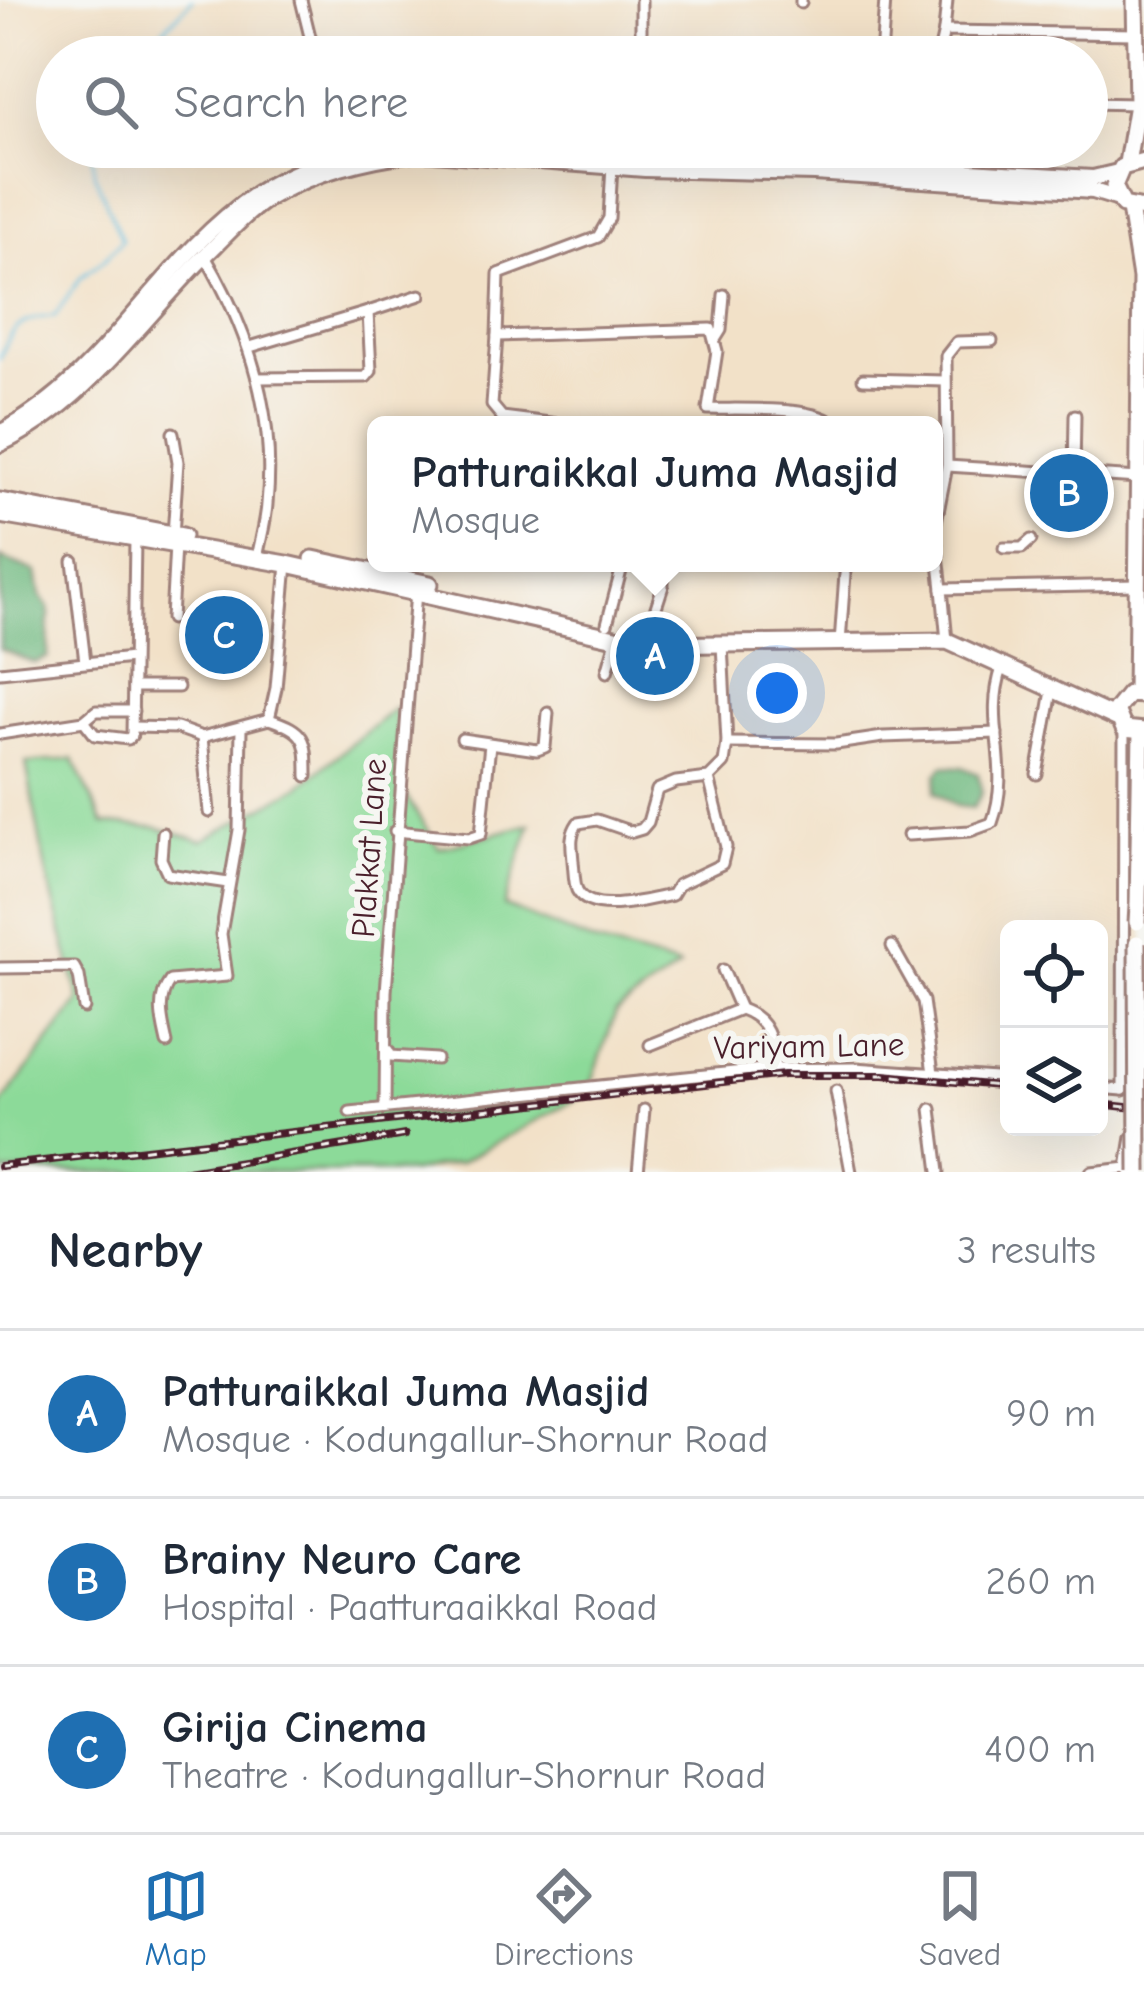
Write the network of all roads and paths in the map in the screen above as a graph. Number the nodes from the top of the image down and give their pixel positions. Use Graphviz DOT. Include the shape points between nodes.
graph roads {
  1 [pos="301,0"];
  2 [pos="641,0"];
  3 [pos="885,0"];
  4 [pos="947,0"];
  5 [pos="1135,0"];
  6 [pos="944,31"];
  7 [pos="310,36"];
  8 [pos="641,36"];
  9 [pos="882,36"];
  10 [pos="943,36"];
  11 [pos="1009,36"];
  12 [pos="1108,44"];
  13 [pos="1139,46"];
  14 [pos="1108,103"];
  15 [pos="1137,104"];
  16 [pos="1144,131"];
  17 [pos="1130,165"];
  18 [pos="315,168"];
  19 [pos="612,168"];
  20 [pos="757,168"];
  21 [pos="953,168"];
  22 [pos="1131,206"];
  23 [pos="201,252"];
  24 [pos="1144,260"];
  25 [pos="1141,278"];
  26 [pos="420,295"];
  27 [pos="724,295"];
  28 [pos="368,312"];
  29 [pos="497,336"];
  30 [pos="716,338"];
  31 [pos="992,341"];
  32 [pos="250,347"];
  33 [pos="257,378"];
  34 [pos="863,379"];
  35 [pos="945,381"];
  36 [pos="1143,404"];
  37 [pos="708,409"];
  38 [pos="1075,415"];
  39 [pos="517,416"];
  40 [pos="706,416"];
  41 [pos="823,416"];
  42 [pos="0,433"];
  43 [pos="173,433"];
  44 [pos="1142,444"];
  45 [pos="0,445"];
  46 [pos="946,466"];
  47 [pos="1074,474"];
  48 [pos="1139,478"];
  49 [pos="943,481"];
  50 [pos="0,501"];
  51 [pos="0,515"];
  52 [pos="135,539"];
  53 [pos="174,540"];
  54 [pos="1031,540"];
  55 [pos="1004,548"];
  56 [pos="258,554"];
  57 [pos="73,561"];
  58 [pos="287,564"];
  59 [pos="367,570"];
  60 [pos="378,572"];
  61 [pos="621,572"];
  62 [pos="661,572"];
  63 [pos="938,572"];
  64 [pos="845,574"];
  65 [pos="1136,585"];
  66 [pos="943,589"];
  67 [pos="416,591"];
  68 [pos="171,620"];
  69 [pos="1140,622"];
  70 [pos="612,631"];
  71 [pos="653,639"];
  72 [pos="946,641"];
  73 [pos="839,643"];
  74 [pos="722,644"];
  75 [pos="133,658"];
  76 [pos="86,662"];
  77 [pos="1002,668"];
  78 [pos="0,672"];
  79 [pos="607,672"];
  80 [pos="133,687"];
  81 [pos="178,687"];
  82 [pos="1052,691"];
  83 [pos="1140,693"];
  84 [pos="133,711"];
  85 [pos="548,712"];
  86 [pos="269,719"];
  87 [pos="84,721"];
  88 [pos="133,727"];
  89 [pos="1132,728"];
  90 [pos="241,729"];
  91 [pos="997,733"];
  92 [pos="0,734"];
  93 [pos="202,737"];
  94 [pos="462,739"];
  95 [pos="727,743"];
  96 [pos="490,744"];
  97 [pos="1037,775"];
  98 [pos="307,776"];
  99 [pos="709,778"];
  100 [pos="209,812"];
  101 [pos="395,831"];
  102 [pos="163,833"];
  103 [pos="908,835"];
  104 [pos="228,884"];
  105 [pos="1123,914"];
  106 [pos="1144,914"];
  107 [pos="892,946"];
  108 [pos="0,968"];
  109 [pos="723,970"];
  110 [pos="84,1008"];
  111 [pos="740,1010"];
  112 [pos="167,1043"];
  113 [pos="386,1045"];
  114 [pos="650,1045"];
  115 [pos="436,1059"];
  116 [pos="775,1069"];
  117 [pos="933,1072"];
  118 [pos="1000,1078"];
  119 [pos="1108,1089"];
  120 [pos="1123,1090"];
  121 [pos="836,1091"];
  122 [pos="1144,1091"];
  123 [pos="386,1108"];
  124 [pos="931,1109"];
  125 [pos="644,1110"];
  126 [pos="350,1112"];
  127 [pos="1144,1137"];
  128 [pos="1132,1171"];
  129 [pos="638,1172"];
  130 [pos="851,1172"];
  131 [pos="940,1172"];
  132 [pos="1090,1172"];
  1 -- 7 [label="street"];
  2 -- 8 [label="street"];
  3 -- 9 [label="street"];
  4 -- 6 [label="street"];
  5 -- 13 [label="main road"];
  6 -- 10 [label="street"];
  6 -- 11 [label="street"];
  12 -- 13 [label="street"];
  13 -- 15 [label="main road"];
  14 -- 15 [label="street"];
  15 -- 16 [label="main road"];
  15 -- 17 [label="main road"];
  17 -- 21 [label="main road" via="1093,178"];
  17 -- 22 [label="main road" via="1114,186"];
  18 -- 23 [label="main road"];
  19 -- 29 [label="street" via="609,218 598,237 499,274"];
  20 -- 22 [label="main road" via="1093,191"];
  22 -- 25 [label="main road"];
  23 -- 32 [label="street"];
  23 -- 42 [label="main road" via="87,370"];
  23 -- 45 [label="main road" via="86,386"];
  24 -- 25 [label="main road"];
  25 -- 36 [label="main road"];
  26 -- 28 [label="street"];
  27 -- 30 [label="street"];
  28 -- 32 [label="street"];
  28 -- 33 [label="street" via="366,377"];
  29 -- 30 [label="street" via="703,327"];
  29 -- 39 [label="street" via="492,405"];
  30 -- 37 [label="street"];
  31 -- 35 [label="street" via="957,342 946,356"];
  32 -- 33 [label="street"];
  33 -- 56 [label="street" via="268,461"];
  34 -- 35 [label="street"];
  35 -- 46 [label="street"];
  36 -- 44 [label="main road"];
  37 -- 40 [label="street"];
  37 -- 41 [label="street"];
  38 -- 47 [label="street"];
  43 -- 53 [label="street"];
  44 -- 48 [label="main road"];
  46 -- 47 [label="street"];
  46 -- 49 [label="street"];
  47 -- 48 [label="street"];
  48 -- 65 [label="main road"];
  50 -- 53 [label="main road"];
  51 -- 52 [label="main road"];
  52 -- 53 [label="main road"];
  52 -- 75 [label="street"];
  53 -- 56 [label="main road"];
  53 -- 68 [label="street"];
  54 -- 55 [label="street"];
  56 -- 58 [label="main road"];
  56 -- 59 [label="main road"];
  57 -- 76 [label="street"];
  58 -- 67 [label="main road"];
  58 -- 86 [label="street"];
  60 -- 70 [label="main road"];
  61 -- 70 [label="street"];
  62 -- 71 [label="street"];
  63 -- 66 [label="street"];
  64 -- 73 [label="street"];
  65 -- 66 [label="street"];
  65 -- 69 [label="main road"];
  66 -- 72 [label="street"];
  67 -- 70 [label="main road"];
  67 -- 101 [label="street, Plakkat Lane"];
  69 -- 83 [label="main road"];
  70 -- 71 [label="main road" via="646,645"];
  70 -- 79 [label="street"];
  71 -- 74 [label="main road"];
  72 -- 73 [label="main road"];
  72 -- 77 [label="main road"];
  73 -- 74 [label="main road"];
  74 -- 95 [label="street"];
  75 -- 76 [label="street"];
  75 -- 80 [label="street"];
  76 -- 78 [label="street"];
  77 -- 82 [label="main road"];
  77 -- 91 [label="street"];
  80 -- 81 [label="street"];
  80 -- 84 [label="street"];
  82 -- 89 [label="main road"];
  82 -- 97 [label="street"];
  83 -- 89 [label="main road" via="1118,703"];
  84 -- 87 [label="street" via="96,711"];
  84 -- 88 [label="street"];
  85 -- 96 [label="street" via="545,748"];
  86 -- 90 [label="street"];
  86 -- 98 [label="street" via="295,727 307,744"];
  87 -- 88 [label="street" via="95,735 128,739"];
  87 -- 92 [label="street"];
  88 -- 93 [label="street"];
  89 -- 105 [label="street"];
  89 -- 128 [label="main road, bridge" via="1140,762"];
  90 -- 93 [label="street"];
  90 -- 104 [label="street" via="239,830"];
  91 -- 95 [label="street"];
  91 -- 103 [label="street" via="1003,775 992,823"];
  93 -- 100 [label="street"];
  94 -- 96 [label="street"];
  95 -- 99 [label="street" via="724,764"];
  96 -- 101 [label="street" via="481,834"];
  99 -- 99 [label="street" via="726,847 722,864 672,895 588,902 574,872 578,824 642,829 656,790"];
  101 -- 113 [label="street, Plakkat Lane"];
  102 -- 104 [label="street" via="168,874"];
  104 -- 112 [label="street" via="226,976 170,981 160,1007"];
  105 -- 106 [label="street"];
  105 -- 120 [label="street"];
  107 -- 117 [label="street" via="922,1001"];
  108 -- 110 [label="street" via="74,967"];
  109 -- 111 [label="street"];
  111 -- 114 [label="street"];
  111 -- 116 [label="street" via="771,1035"];
  113 -- 115 [label="street" via="392,1056"];
  113 -- 123 [label="street, Plakkat Lane"];
  116 -- 117 [label="street, Variyam Lane"];
  116 -- 123 [label="street, Variyam Lane"];
  117 -- 118 [label="street, Variyam Lane"];
  119 -- 120 [label="street"];
  120 -- 122 [label="street"];
  121 -- 130 [label="street"];
  123 -- 126 [label="street, Variyam Lane"];
  124 -- 131 [label="street"];
  125 -- 129 [label="street"];
  127 -- 128 [label="street" via="1131,1137"];
  128 -- 132 [label="street"];
}
